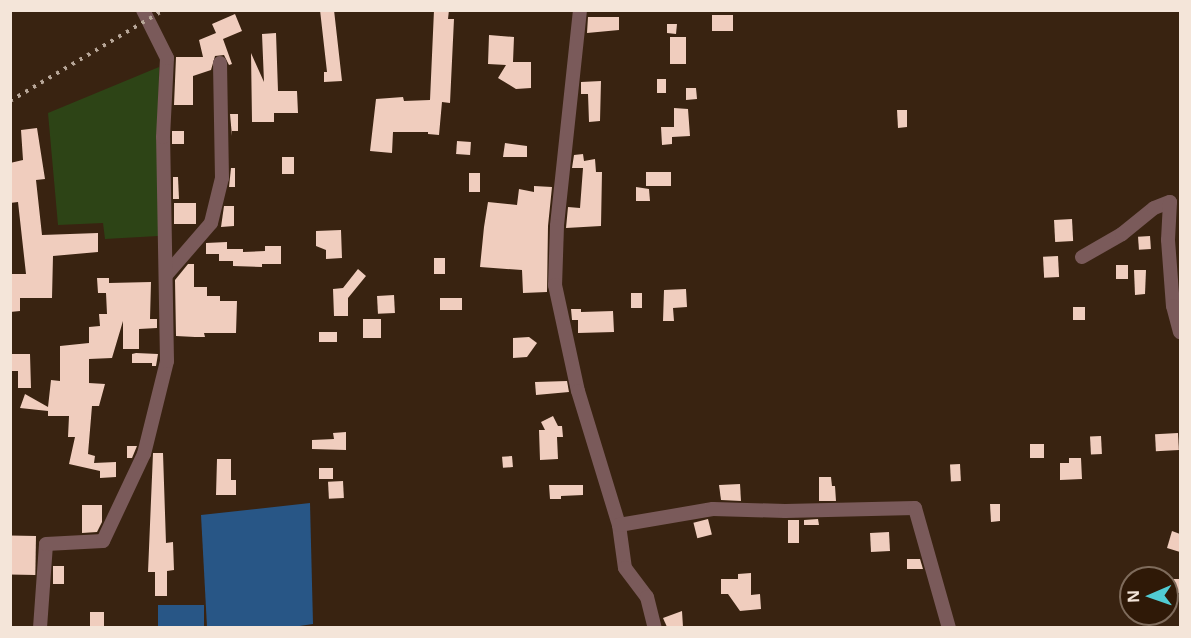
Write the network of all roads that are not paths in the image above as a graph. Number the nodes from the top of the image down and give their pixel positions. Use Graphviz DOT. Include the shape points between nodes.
graph roads {
  1 [pos="142,10"];
  2 [pos="580,10"];
  3 [pos="220,63"];
  4 [pos="1083,256"];
  5 [pos="167,274"];
  6 [pos="1180,332"];
  7 [pos="619,525"];
  8 [pos="40,627"];
  9 [pos="655,627"];
  10 [pos="949,627"];
  1 -- 5 [label="street" via="167,58 163,137"];
  2 -- 7 [label="street" via="557,226 555,285 578,392"];
  3 -- 5 [label="street" via="222,178 211,223"];
  4 -- 6 [label="street" via="1122,234 1154,208 1170,202 1168,240 1173,306"];
  5 -- 8 [label="street" via="167,361 144,454 103,541 46,544"];
  7 -- 9 [label="street" via="625,568 647,597"];
  7 -- 10 [label="street" via="713,509 915,508"];
}
